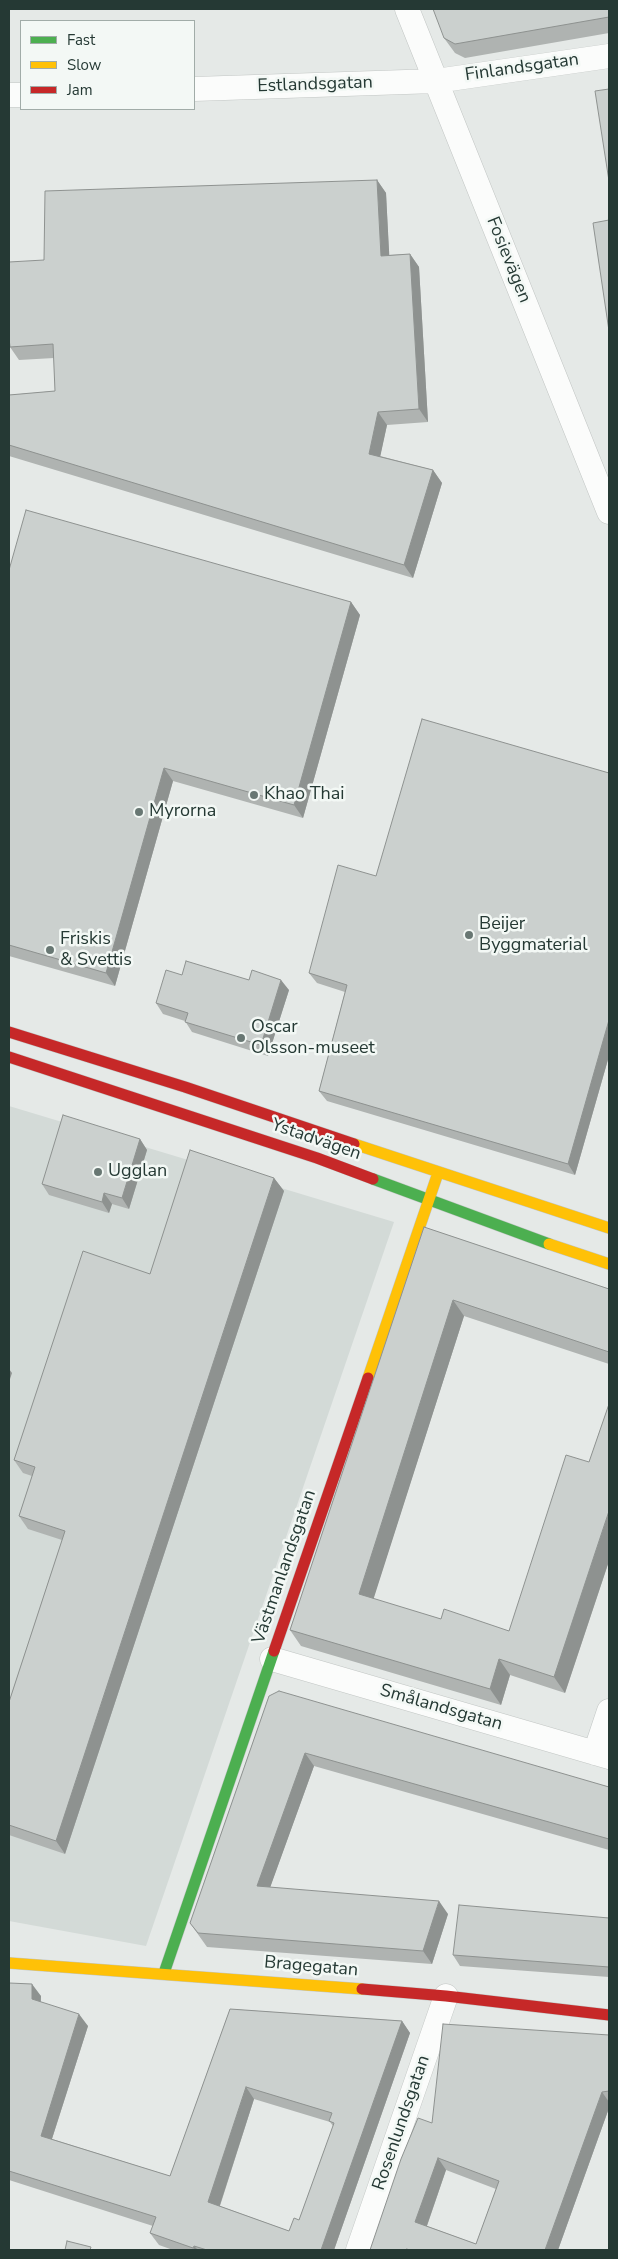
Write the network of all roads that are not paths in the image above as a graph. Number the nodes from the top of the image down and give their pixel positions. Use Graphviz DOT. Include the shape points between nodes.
graph roads {
  1 [pos="406,9"];
  2 [pos="609,56"];
  3 [pos="436,81"];
  4 [pos="195,89"];
  5 [pos="609,512"];
  6 [pos="9,1032"];
  7 [pos="9,1057"];
  8 [pos="438,1173"];
  9 [pos="429,1199"];
  10 [pos="609,1228"];
  11 [pos="609,1264"];
  12 [pos="272,1659"];
  13 [pos="609,1710"];
  14 [pos="602,1755"];
  15 [pos="9,1963"];
  16 [pos="164,1973"];
  17 [pos="446,1996"];
  18 [pos="609,2015"];
  19 [pos="358,2250"];
  1 -- 3 [label="street, Fosievägen"];
  2 -- 3 [label="street, Finlandsgatan"];
  3 -- 4 [label="street, Estlandsgatan"];
  3 -- 5 [label="street, Fosievägen"];
  6 -- 8 [label="street, Ystadvägen"];
  7 -- 9 [label="street, Ystadvägen" via="317,1158"];
  8 -- 9 [label="street, Västmanlandsgatan"];
  8 -- 10 [label="street, Ystadvägen"];
  9 -- 11 [label="street, Ystadvägen" via="532,1239"];
  9 -- 12 [label="street, Västmanlandsgatan"];
  12 -- 14 [label="street, Smålandsgatan"];
  12 -- 16 [label="street, Västmanlandsgatan"];
  13 -- 14 [label="street"];
  15 -- 16 [label="street, Bragegatan"];
  16 -- 17 [label="street, Bragegatan"];
  17 -- 18 [label="street, Bragegatan"];
  17 -- 19 [label="street, Rosenlundsgatan"];
}
